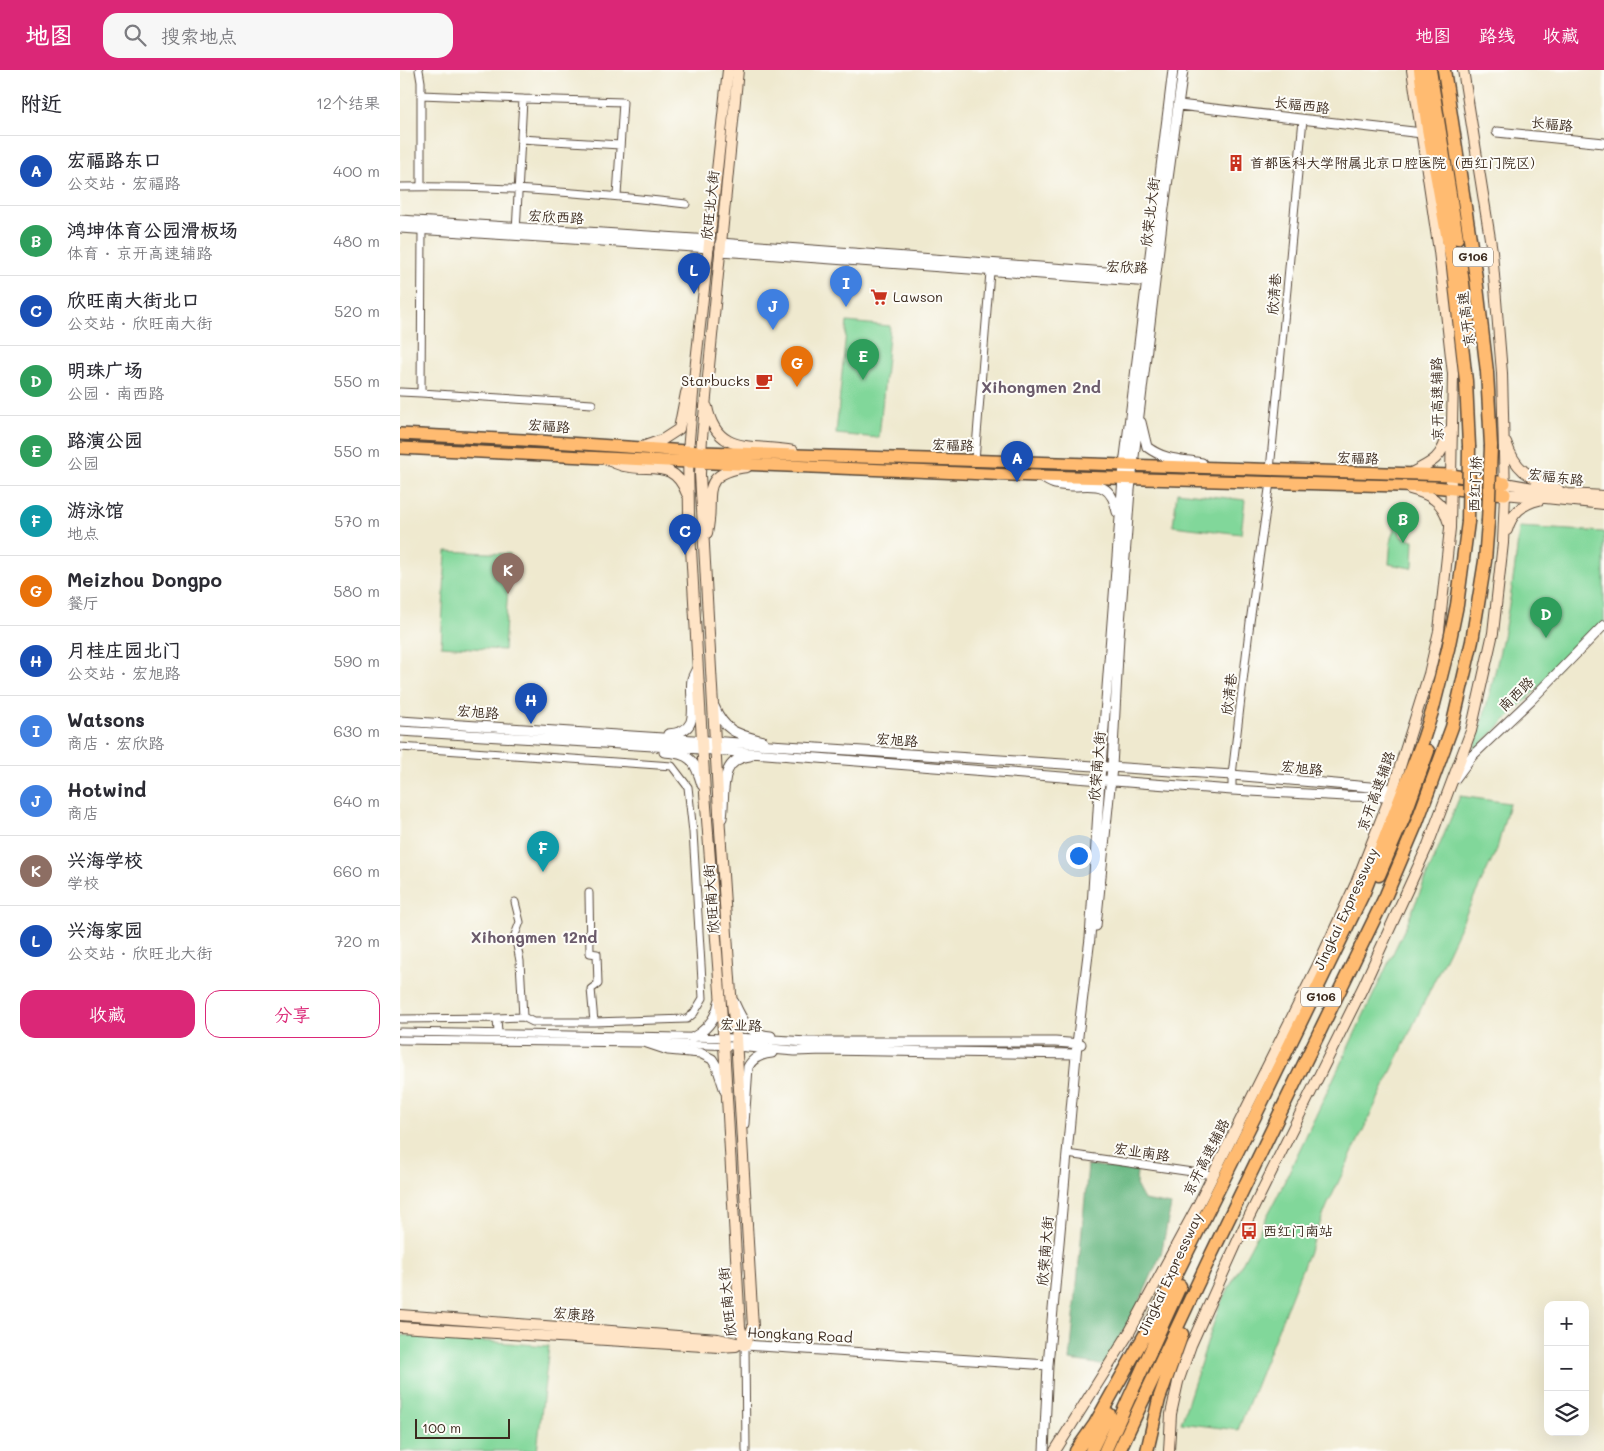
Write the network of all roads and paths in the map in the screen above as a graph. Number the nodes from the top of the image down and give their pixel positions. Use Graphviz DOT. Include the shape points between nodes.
graph roads {
  1 [pos="420,70"];
  2 [pos="728,70"];
  3 [pos="738,70"];
  4 [pos="1173,70"];
  5 [pos="1183,70"];
  6 [pos="1412,70"];
  7 [pos="1420,70"];
  8 [pos="1430,70"];
  9 [pos="1444,70"];
  10 [pos="1463,70"];
  11 [pos="421,95"];
  12 [pos="523,99"];
  13 [pos="1179,105"];
  14 [pos="1303,119"];
  15 [pos="1497,132"];
  16 [pos="1422,133"];
  17 [pos="521,139"];
  18 [pos="1604,143"];
  19 [pos="620,145"];
  20 [pos="421,186"];
  21 [pos="400,187"];
  22 [pos="518,188"];
  23 [pos="617,196"];
  24 [pos="686,204"];
  25 [pos="400,220"];
  26 [pos="400,228"];
  27 [pos="422,229"];
  28 [pos="516,232"];
  29 [pos="715,245"];
  30 [pos="990,272"];
  31 [pos="1146,279"];
  32 [pos="1156,281"];
  33 [pos="695,371"];
  34 [pos="400,392"];
  35 [pos="421,393"];
  36 [pos="706,399"];
  37 [pos="592,404"];
  38 [pos="1452,407"];
  39 [pos="1140,413"];
  40 [pos="404,434"];
  41 [pos="1504,436"];
  42 [pos="1473,446"];
  43 [pos="1491,446"];
  44 [pos="640,447"];
  45 [pos="400,448"];
  46 [pos="811,455"];
  47 [pos="694,457"];
  48 [pos="602,458"];
  49 [pos="975,460"];
  50 [pos="765,465"];
  51 [pos="1128,465"];
  52 [pos="1230,469"];
  53 [pos="1408,474"];
  54 [pos="1451,475"];
  55 [pos="1038,476"];
  56 [pos="1270,476"];
  57 [pos="1127,478"];
  58 [pos="1407,488"];
  59 [pos="1451,488"];
  60 [pos="1505,489"];
  61 [pos="1568,494"];
  62 [pos="1604,496"];
  63 [pos="1546,499"];
  64 [pos="1604,504"];
  65 [pos="689,514"];
  66 [pos="1119,522"];
  67 [pos="1471,522"];
  68 [pos="1488,522"];
  69 [pos="1450,528"];
  70 [pos="1503,543"];
  71 [pos="704,549"];
  72 [pos="1604,624"];
  73 [pos="697,668"];
  74 [pos="714,704"];
  75 [pos="400,721"];
  76 [pos="400,731"];
  77 [pos="641,735"];
  78 [pos="627,744"];
  79 [pos="702,745"];
  80 [pos="716,746"];
  81 [pos="400,748"];
  82 [pos="771,750"];
  83 [pos="1101,767"];
  84 [pos="1112,767"];
  85 [pos="1232,775"];
  86 [pos="1100,779"];
  87 [pos="1110,780"];
  88 [pos="1450,785"];
  89 [pos="1232,790"];
  90 [pos="704,793"];
  91 [pos="1391,793"];
  92 [pos="720,830"];
  93 [pos="589,893"];
  94 [pos="515,902"];
  95 [pos="725,994"];
  96 [pos="497,1018"];
  97 [pos="523,1018"];
  98 [pos="400,1019"];
  99 [pos="594,1022"];
  100 [pos="400,1032"];
  101 [pos="498,1033"];
  102 [pos="692,1038"];
  103 [pos="400,1040"];
  104 [pos="645,1041"];
  105 [pos="724,1041"];
  106 [pos="736,1042"];
  107 [pos="808,1042"];
  108 [pos="1079,1044"];
  109 [pos="794,1051"];
  110 [pos="1076,1054"];
  111 [pos="727,1097"];
  112 [pos="742,1141"];
  113 [pos="1067,1154"];
  114 [pos="1213,1175"];
  115 [pos="1212,1253"];
  116 [pos="400,1315"];
  117 [pos="1156,1315"];
  118 [pos="400,1327"];
  119 [pos="745,1345"];
  120 [pos="1048,1364"];
  121 [pos="746,1451"];
  122 [pos="1044,1451"];
  123 [pos="1055,1451"];
  124 [pos="1076,1451"];
  125 [pos="1091,1451"];
  126 [pos="1105,1451"];
  127 [pos="1119,1451"];
  128 [pos="1147,1451"];
  129 [pos="1169,1451"];
  1 -- 11 [label="street"];
  2 -- 29 [label="main road, 欣旺北大街"];
  3 -- 29 [label="main road, 欣旺北大街"];
  4 -- 31 [label="street, 欣荣北大街"];
  5 -- 13 [label="street, 欣荣北大街"];
  6 -- 16 [label="main road, 京开高速辅路"];
  7 -- 42 [label="highway" via="1453,267"];
  8 -- 42 [label="highway, 京开高速 / G106" via="1464,281 1474,373"];
  9 -- 43 [label="highway, 京开高速 / G106" via="1488,372"];
  10 -- 41 [label="main road" via="1492,251"];
  11 -- 12 [label="street"];
  11 -- 20 [label="street"];
  12 -- 17 [label="street"];
  12 -- 19 [label="street" via="623,102"];
  13 -- 14 [label="street, 长福西路"];
  13 -- 32 [label="street, 欣荣北大街"];
  14 -- 16 [label="street, 长福西路"];
  14 -- 56 [label="street, 欣清巷"];
  15 -- 18 [label="street, 长福路"];
  16 -- 38 [label="main road, 京开高速辅路" via="1439,251 1452,374"];
  17 -- 19 [label="street"];
  17 -- 22 [label="street"];
  19 -- 23 [label="street"];
  20 -- 21 [label="street"];
  20 -- 22 [label="street"];
  22 -- 23 [label="street"];
  22 -- 28 [label="street"];
  23 -- 24 [label="street"];
  25 -- 28 [label="street, 宏欣西路"];
  26 -- 27 [label="street, 宏欣西路"];
  27 -- 28 [label="street, 宏欣西路"];
  27 -- 35 [label="street"];
  28 -- 29 [label="street, 宏欣西路"];
  29 -- 30 [label="street, 宏欣路"];
  29 -- 31 [label="street, 宏欣路"];
  29 -- 33 [label="main road, 欣旺北大街"];
  29 -- 36 [label="main road, 欣旺北大街"];
  30 -- 31 [label="street, 宏欣路"];
  30 -- 49 [label="street"];
  31 -- 32 [label="street, 宏欣路"];
  31 -- 51 [label="street, 欣荣北大街"];
  32 -- 39 [label="street, 欣荣北大街"];
  33 -- 44 [label="main road" via="686,393 679,429 662,440"];
  33 -- 47 [label="main road, 欣旺北大街"];
  34 -- 35 [label="street"];
  35 -- 37 [label="street"];
  36 -- 46 [label="main road" via="714,428 733,444"];
  36 -- 47 [label="main road, 欣旺北大街"];
  38 -- 53 [label="main road" via="1440,455"];
  38 -- 54 [label="main road, 京开高速辅路"];
  39 -- 51 [label="street, 欣荣北大街"];
  39 -- 52 [label="street" via="1147,447 1156,454"];
  40 -- 44 [label="main road, 宏福路"];
  41 -- 60 [label="main road"];
  41 -- 61 [label="main road" via="1522,470 1530,477"];
  42 -- 67 [label="highway, 西红门桥 / G106"];
  43 -- 68 [label="highway, 西红门桥 / G106, bridge"];
  44 -- 47 [label="main road, 宏福路"];
  45 -- 48 [label="main road, 宏福路"];
  46 -- 47 [label="main road, 宏福路"];
  46 -- 49 [label="main road, 宏福路"];
  47 -- 48 [label="main road, 宏福路"];
  47 -- 50 [label="main road, 宏福路"];
  47 -- 65 [label="main road, 欣旺南大街"];
  47 -- 71 [label="main road, 欣旺南大街"];
  48 -- 65 [label="main road" via="623,466 660,468 674,474 682,482"];
  49 -- 51 [label="main road, 宏福路"];
  50 -- 55 [label="main road, 宏福路"];
  50 -- 71 [label="main road" via="726,471 713,481"];
  51 -- 52 [label="main road, 宏福路"];
  51 -- 57 [label="street, 欣荣北大街"];
  52 -- 56 [label="main road, 宏福路"];
  53 -- 54 [label="main road, 宏福路"];
  53 -- 56 [label="main road, 宏福路"];
  54 -- 59 [label="main road, 京开高速辅路"];
  54 -- 60 [label="main road, 宏福路"];
  55 -- 57 [label="main road, 宏福路"];
  55 -- 66 [label="street" via="1056,484 1105,488 1115,500"];
  56 -- 57 [label="main road, 宏福路"];
  56 -- 58 [label="main road, 宏福路"];
  56 -- 85 [label="street, 欣清巷"];
  57 -- 66 [label="street, 欣荣南大街"];
  57 -- 84 [label="street, 欣荣南大街"];
  58 -- 59 [label="main road, 宏福路"];
  58 -- 69 [label="main road" via="1436,500"];
  59 -- 60 [label="main road, 宏福路"];
  59 -- 69 [label="main road, 京开高速辅路"];
  60 -- 61 [label="main road, 宏福东路"];
  60 -- 63 [label="main road, 宏福东路"];
  60 -- 70 [label="main road"];
  61 -- 62 [label="main road, 宏福东路"];
  63 -- 64 [label="main road, 宏福东路"];
  63 -- 70 [label="main road" via="1528,502 1519,508 1510,521"];
  65 -- 73 [label="main road, 欣旺南大街"];
  66 -- 83 [label="street, 欣荣南大街"];
  67 -- 117 [label="highway" via="1448,649 1424,740 1396,811 1352,916"];
  67 -- 126 [label="highway, Jingkai Expressway / G106" via="1471,561 1459,639 1438,722 1404,818 1333,973 1175,1296"];
  68 -- 115 [label="highway, Jingkai Expressway / G106" via="1472,642 1452,727 1418,822 1358,954"];
  69 -- 91 [label="main road, 京开高速辅路" via="1437,640 1417,716"];
  70 -- 88 [label="main road" via="1493,633 1471,731"];
  71 -- 74 [label="main road, 欣旺南大街"];
  72 -- 88 [label="street, 南西路" via="1472,756"];
  73 -- 77 [label="street" via="692,678 693,712 688,728 676,734"];
  73 -- 79 [label="main road, 欣旺南大街"];
  74 -- 80 [label="main road, 欣旺南大街"];
  74 -- 82 [label="street" via="726,726 735,733 765,741"];
  75 -- 77 [label="street, 宏旭路"];
  76 -- 78 [label="street, 宏旭路"];
  77 -- 79 [label="street, 宏旭路"];
  78 -- 79 [label="street, 宏旭路"];
  78 -- 90 [label="street" via="650,752 683,755 694,762"];
  79 -- 80 [label="street, 宏旭路"];
  79 -- 90 [label="main road, 欣旺南大街"];
  80 -- 82 [label="street, 宏旭路"];
  80 -- 92 [label="main road, 欣旺南大街"];
  81 -- 99 [label="street" via="672,766 688,787 702,998 694,1014 687,1019"];
  82 -- 83 [label="street, 宏旭路"];
  82 -- 86 [label="street, 宏旭路"];
  82 -- 92 [label="street" via="745,756 726,770"];
  83 -- 84 [label="street, 宏旭路"];
  83 -- 86 [label="street, 欣荣南大街"];
  84 -- 85 [label="street, 宏旭路"];
  84 -- 87 [label="street, 欣荣南大街"];
  85 -- 89 [label="street, 欣清巷"];
  85 -- 91 [label="street, 宏旭路"];
  86 -- 87 [label="street, 宏旭路"];
  86 -- 108 [label="street, 欣荣南大街" via="1090,938"];
  87 -- 89 [label="street, 宏旭路"];
  87 -- 108 [label="street, 欣荣南大街" via="1094,958"];
  88 -- 129 [label="main road" via="1403,901 1239,1238 1195,1336 1178,1382"];
  89 -- 91 [label="street, 宏旭路" via="1346,796"];
  90 -- 95 [label="main road, 欣旺南大街"];
  91 -- 114 [label="main road, 京开高速辅路" via="1356,882"];
  92 -- 95 [label="main road, 欣旺南大街"];
  93 -- 99 [label="street" via="590,953 597,954 598,984 591,989"];
  94 -- 97 [label="street" via="520,922 515,935"];
  95 -- 102 [label="street" via="711,1023"];
  95 -- 105 [label="main road, 欣旺南大街"];
  95 -- 106 [label="main road, 欣旺南大街"];
  95 -- 107 [label="street" via="748,1028 764,1035"];
  96 -- 97 [label="street"];
  96 -- 98 [label="street"];
  96 -- 101 [label="street"];
  97 -- 99 [label="street" via="533,1022"];
  100 -- 101 [label="street, 宏业路"];
  101 -- 104 [label="street, 宏业路"];
  102 -- 104 [label="street, 宏业路"];
  102 -- 105 [label="street, 宏业路"];
  103 -- 104 [label="street, 宏业路"];
  104 -- 105 [label="street, 宏业路"];
  104 -- 111 [label="street" via="668,1050 700,1053 712,1059"];
  105 -- 106 [label="street, 宏业路"];
  105 -- 111 [label="main road, 欣旺南大街"];
  106 -- 107 [label="street, 宏业路"];
  106 -- 109 [label="street, 宏业路"];
  106 -- 112 [label="main road, 欣旺南大街"];
  107 -- 108 [label="street, 宏业路"];
  108 -- 110 [label="street, 欣荣南大街"];
  109 -- 110 [label="street, 宏业路"];
  109 -- 112 [label="street" via="762,1054 751,1061 746,1075"];
  110 -- 113 [label="street, 欣荣南大街"];
  111 -- 119 [label="main road, 欣旺南大街" via="740,1327"];
  112 -- 119 [label="main road, 欣旺南大街" via="753,1326"];
  113 -- 114 [label="street, 宏业南路"];
  113 -- 120 [label="street, 欣荣南大街"];
  114 -- 123 [label="main road, 京开高速辅路" via="1129,1333"];
  115 -- 127 [label="highway, Jingkai Expressway / G106"];
  115 -- 128 [label="highway" via="1159,1399"];
  116 -- 119 [label="main road, 宏康路" via="718,1339"];
  117 -- 124 [label="highway" via="1095,1424"];
  117 -- 125 [label="highway"];
  118 -- 119 [label="main road, Hongkang Road" via="719,1347"];
  119 -- 120 [label="street, Hongkang Road"];
  119 -- 121 [label="street"];
  120 -- 122 [label="street, 欣荣南大街"];
}
